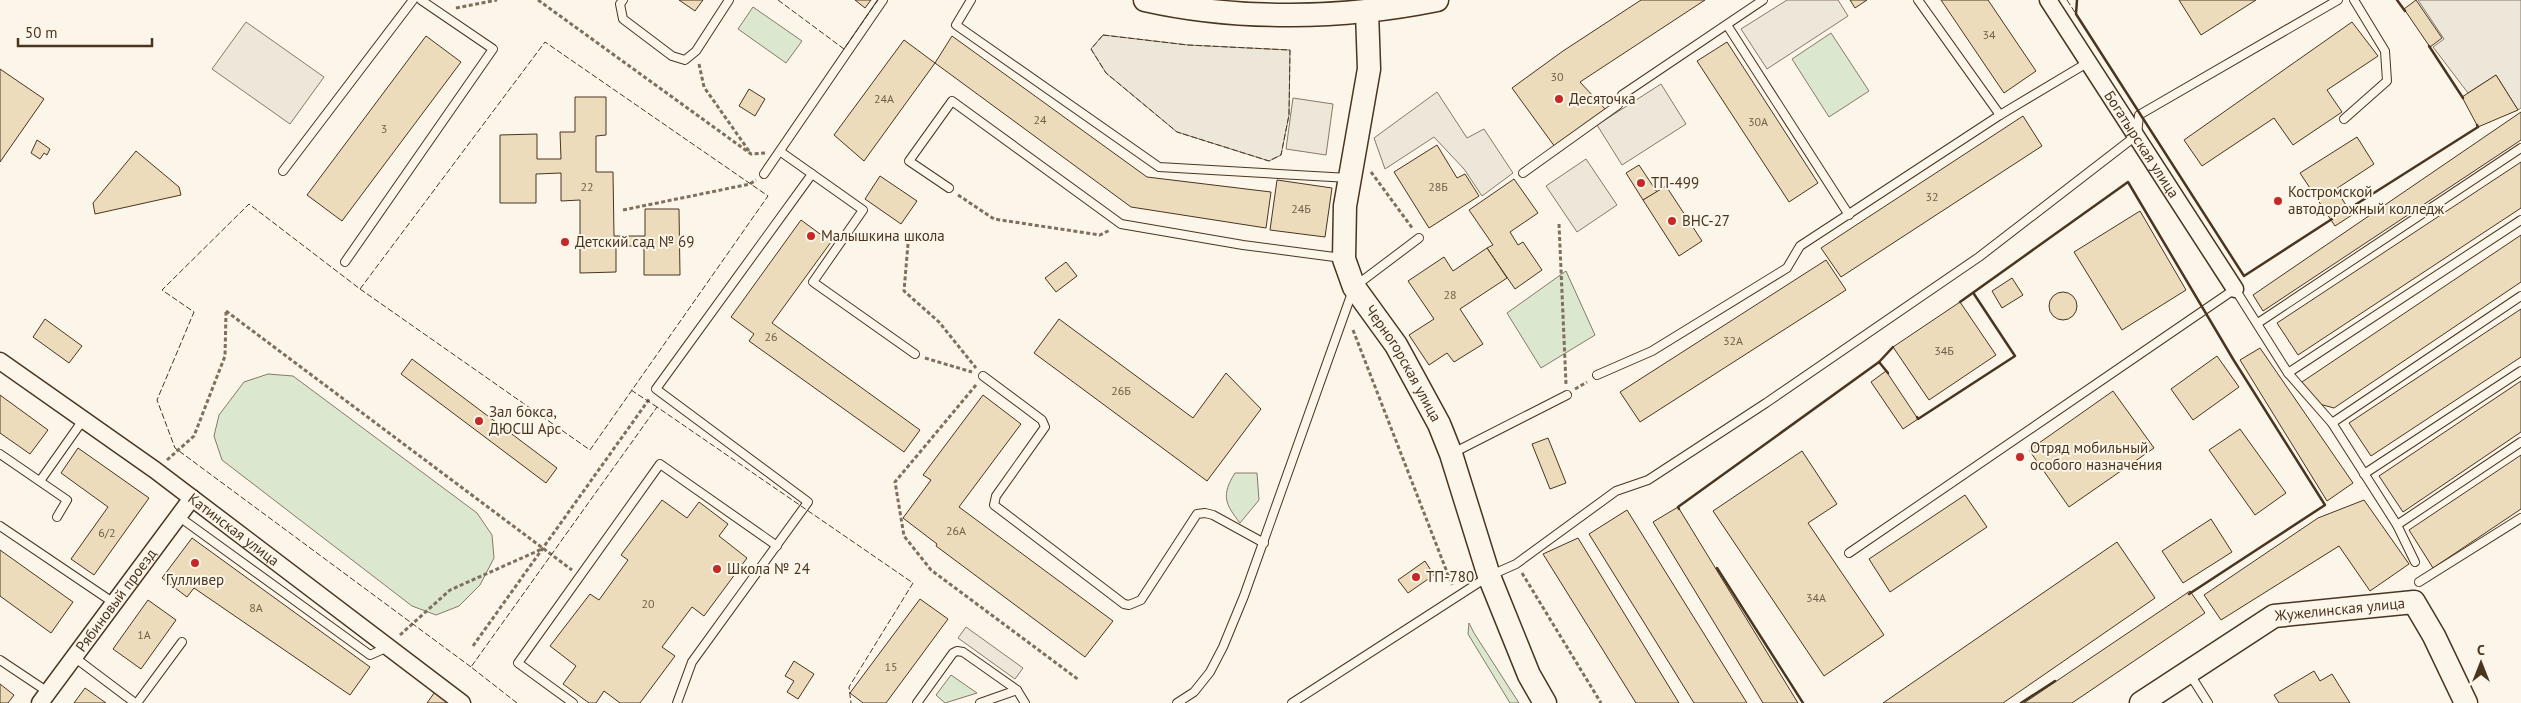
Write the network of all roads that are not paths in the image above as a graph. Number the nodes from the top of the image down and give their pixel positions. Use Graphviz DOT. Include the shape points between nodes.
graph roads {
  1 [pos="413,0"];
  2 [pos="421,0"];
  3 [pos="623,0"];
  4 [pos="729,0"];
  5 [pos="883,0"];
  6 [pos="971,0"];
  7 [pos="1144,0"];
  8 [pos="1437,0"];
  9 [pos="1763,0"];
  10 [pos="1918,0"];
  11 [pos="2048,0"];
  12 [pos="2338,0"];
  13 [pos="2354,0"];
  14 [pos="1367,12"];
  15 [pos="1727,24"];
  16 [pos="2087,63"];
  17 [pos="2000,115"];
  18 [pos="2344,119"];
  19 [pos="2137,136"];
  20 [pos="2521,148"];
  21 [pos="781,152"];
  22 [pos="283,171"];
  23 [pos="1523,173"];
  24 [pos="764,174"];
  25 [pos="812,174"];
  26 [pos="1360,174"];
  27 [pos="949,188"];
  28 [pos="1849,215"];
  29 [pos="2521,220"];
  30 [pos="1419,238"];
  31 [pos="1344,259"];
  32 [pos="346,262"];
  33 [pos="1354,288"];
  34 [pos="2235,289"];
  35 [pos="2521,296"];
  36 [pos="2258,323"];
  37 [pos="915,354"];
  38 [pos="0,361"];
  39 [pos="2521,371"];
  40 [pos="2288,373"];
  41 [pos="983,376"];
  42 [pos="1597,376"];
  43 [pos="1567,394"];
  44 [pos="83,420"];
  45 [pos="2332,423"];
  46 [pos="2521,442"];
  47 [pos="0,454"];
  48 [pos="1451,454"];
  49 [pos="2364,474"];
  50 [pos="40,481"];
  51 [pos="192,498"];
  52 [pos="178,516"];
  53 [pos="56,517"];
  54 [pos="2521,518"];
  55 [pos="2397,525"];
  56 [pos="0,526"];
  57 [pos="1264,543"];
  58 [pos="777,546"];
  59 [pos="1849,553"];
  60 [pos="2415,562"];
  61 [pos="1490,576"];
  62 [pos="2416,592"];
  63 [pos="114,603"];
  64 [pos="182,642"];
  65 [pos="388,647"];
  66 [pos="74,657"];
  67 [pos="0,660"];
  68 [pos="2188,671"];
  69 [pos="1017,690"];
  70 [pos="44,698"];
  71 [pos="136,703"];
  72 [pos="462,703"];
  73 [pos="573,703"];
  74 [pos="677,703"];
  75 [pos="917,703"];
  76 [pos="980,703"];
  77 [pos="1025,703"];
  78 [pos="1178,703"];
  79 [pos="1292,703"];
  80 [pos="1545,703"];
  81 [pos="2141,703"];
  82 [pos="2208,703"];
  83 [pos="2466,703"];
  1 -- 22 [label="lane"];
  2 -- 32 [label="lane" via="493,49"];
  3 -- 4 [label="lane" via="620,4 623,19 672,56 684,60 696,51"];
  5 -- 21 [label="lane"];
  6 -- 26 [label="lane" via="956,25 1160,167"];
  7 -- 14 [label="street" via="1232,12"];
  8 -- 14 [label="street"];
  9 -- 15 [label="lane"];
  10 -- 17 [label="lane"];
  11 -- 16 [label="street, Богатырская улица"];
  12 -- 19 [label="lane" via="2139,115"];
  13 -- 18 [label="lane" via="2385,51 2388,81"];
  14 -- 26 [label="street, Черногорская улица" via="1369,68"];
  15 -- 23 [label="lane" via="1622,95 1618,105"];
  15 -- 28 [label="lane"];
  16 -- 17 [label="lane"];
  16 -- 19 [label="street, Богатырская улица"];
  17 -- 28 [label="lane"];
  19 -- 34 [label="street, Богатырская улица"];
  19 -- 61 [label="lane" via="1979,257 1766,403 1648,480 1616,491 1516,564"];
  20 -- 36 [label="lane"];
  21 -- 24 [label="lane"];
  21 -- 25 [label="lane"];
  25 -- 37 [label="lane" via="863,210 813,282"];
  25 -- 58 [label="lane" via="656,389 808,502"];
  26 -- 31 [label="street, Черногорская улица" via="1346,206"];
  27 -- 31 [label="lane" via="909,161 952,101 1121,224"];
  28 -- 42 [label="lane" via="1800,246 1786,268 1652,351"];
  29 -- 40 [label="lane"];
  30 -- 33 [label="lane"];
  31 -- 33 [label="street, Черногорская улица"];
  33 -- 48 [label="street, Черногорская улица" via="1396,346 1439,424"];
  33 -- 57 [label="lane"];
  34 -- 36 [label="lane"];
  34 -- 59 [label="lane"];
  35 -- 45 [label="lane"];
  36 -- 40 [label="lane"];
  38 -- 44 [label="street, Катинская улица"];
  39 -- 49 [label="lane"];
  40 -- 45 [label="lane"];
  41 -- 57 [label="lane" via="1042,420 1045,427 996,496 994,506 1124,604 1141,600 1197,514 1213,515"];
  43 -- 48 [label="lane"];
  44 -- 50 [label="lane"];
  44 -- 51 [label="street, Катинская улица"];
  45 -- 49 [label="lane"];
  46 -- 55 [label="lane"];
  47 -- 50 [label="lane"];
  48 -- 61 [label="street, Черногорская улица"];
  49 -- 55 [label="lane"];
  50 -- 53 [label="lane" via="67,500"];
  51 -- 52 [label="street, Рябиновый проезд"];
  51 -- 65 [label="street, Катинская улица"];
  52 -- 63 [label="street, Рябиновый проезд"];
  52 -- 65 [label="lane" via="370,655"];
  54 -- 62 [label="lane"];
  55 -- 60 [label="lane"];
  56 -- 63 [label="lane"];
  57 -- 78 [label="lane" via="1210,672 1194,692"];
  58 -- 73 [label="lane" via="660,464 518,662"];
  58 -- 74 [label="lane" via="692,662"];
  61 -- 79 [label="lane"];
  61 -- 80 [label="street, Черногорская улица" via="1529,675"];
  62 -- 68 [label="street, Жужелинская улица" via="2274,616"];
  62 -- 83 [label="street"];
  63 -- 66 [label="street, Рябиновый проезд"];
  64 -- 71 [label="lane"];
  65 -- 72 [label="street, Катинская улица"];
  66 -- 70 [label="street, Рябиновый проезд"];
  66 -- 71 [label="lane"];
  67 -- 70 [label="lane"];
  68 -- 81 [label="street, Жужелинская улица"];
  68 -- 82 [label="lane"];
  69 -- 75 [label="lane" via="957,651"];
  69 -- 76 [label="lane"];
  69 -- 77 [label="lane"];
}
